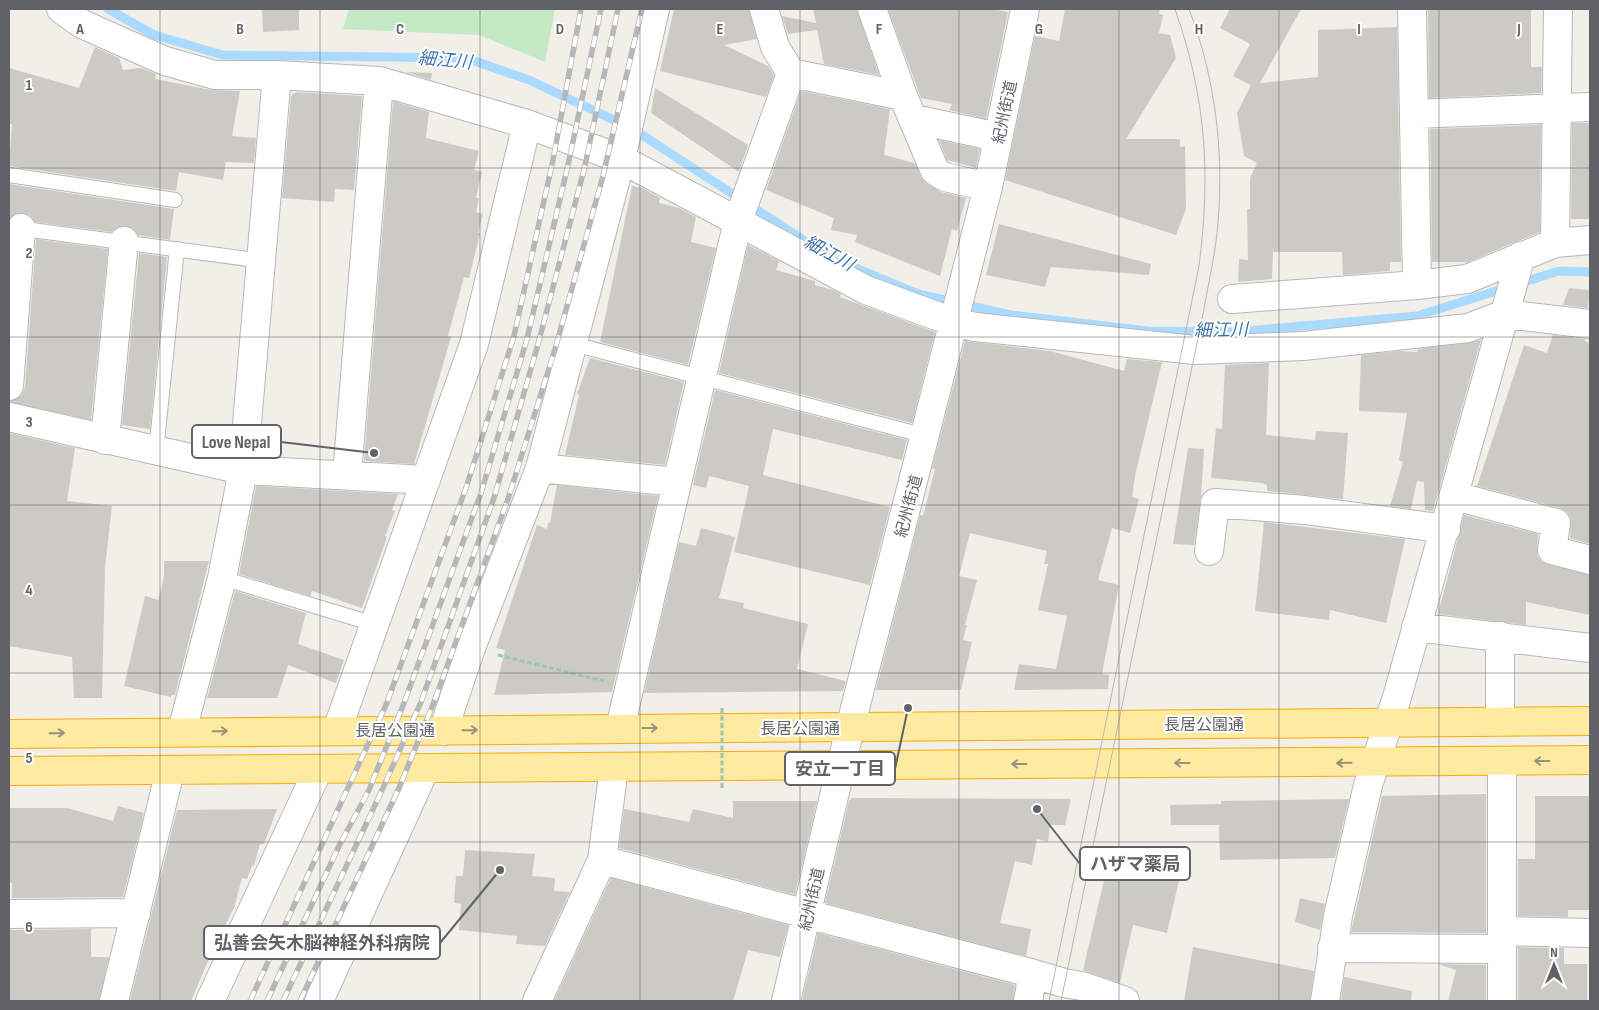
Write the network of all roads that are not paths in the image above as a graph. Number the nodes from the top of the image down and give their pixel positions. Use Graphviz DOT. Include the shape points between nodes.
graph roads {
  1 [pos="61,9"];
  2 [pos="655,9"];
  3 [pos="764,9"];
  4 [pos="872,9"];
  5 [pos="1025,9"];
  6 [pos="1412,9"];
  7 [pos="1558,9"];
  8 [pos="790,73"];
  9 [pos="277,75"];
  10 [pos="379,81"];
  11 [pos="1590,107"];
  12 [pos="909,108"];
  13 [pos="1556,108"];
  14 [pos="1414,114"];
  15 [pos="527,124"];
  16 [pos="998,137"];
  17 [pos="623,152"];
  18 [pos="9,175"];
  19 [pos="988,187"];
  20 [pos="175,200"];
  21 [pos="738,220"];
  22 [pos="15,227"];
  23 [pos="1590,240"];
  24 [pos="124,241"];
  25 [pos="1555,242"];
  26 [pos="176,250"];
  27 [pos="1521,256"];
  28 [pos="263,261"];
  29 [pos="1417,285"];
  30 [pos="1232,299"];
  31 [pos="1505,314"];
  32 [pos="954,318"];
  33 [pos="1590,324"];
  34 [pos="573,344"];
  35 [pos="700,378"];
  36 [pos="9,386"];
  37 [pos="9,417"];
  38 [pos="926,436"];
  39 [pos="105,440"];
  40 [pos="156,451"];
  41 [pos="540,468"];
  42 [pos="243,470"];
  43 [pos="347,476"];
  44 [pos="426,480"];
  45 [pos="676,482"];
  46 [pos="1455,496"];
  47 [pos="1446,530"];
  48 [pos="1208,551"];
  49 [pos="1590,560"];
  50 [pos="222,578"];
  51 [pos="374,624"];
  52 [pos="1416,627"];
  53 [pos="1500,636"];
  54 [pos="1590,648"];
  55 [pos="1500,721"];
  56 [pos="1590,721"];
  57 [pos="1389,722"];
  58 [pos="620,728"];
  59 [pos="850,728"];
  60 [pos="337,730"];
  61 [pos="443,731"];
  62 [pos="182,732"];
  63 [pos="9,734"];
  64 [pos="1590,760"];
  65 [pos="1502,761"];
  66 [pos="1376,762"];
  67 [pos="842,766"];
  68 [pos="614,768"];
  69 [pos="425,769"];
  70 [pos="318,770"];
  71 [pos="170,771"];
  72 [pos="9,772"];
  73 [pos="602,860"];
  74 [pos="136,913"];
  75 [pos="9,914"];
  76 [pos="808,914"];
  77 [pos="1590,933"];
  78 [pos="1502,940"];
  79 [pos="1332,948"];
  80 [pos="1027,972"];
  81 [pos="114,1001"];
  82 [pos="210,1001"];
  83 [pos="319,1001"];
  84 [pos="536,1001"];
  85 [pos="786,1001"];
  86 [pos="1028,1001"];
  87 [pos="1125,1001"];
  88 [pos="1325,1001"];
  89 [pos="1502,1001"];
  1 -- 9 [label="street" via="82,24 166,61 215,75"];
  2 -- 17 [label="street"];
  3 -- 8 [label="street" via="775,47"];
  4 -- 12 [label="street"];
  5 -- 16 [label="street, 紀州街道"];
  6 -- 14 [label="street"];
  7 -- 13 [label="street"];
  8 -- 12 [label="street"];
  8 -- 21 [label="street"];
  9 -- 10 [label="street"];
  9 -- 28 [label="street"];
  10 -- 15 [label="street"];
  10 -- 43 [label="street"];
  11 -- 13 [label="street"];
  12 -- 16 [label="street"];
  12 -- 19 [label="street" via="935,172 945,178"];
  13 -- 14 [label="street"];
  13 -- 25 [label="street"];
  14 -- 29 [label="street"];
  15 -- 17 [label="street"];
  15 -- 44 [label="street" via="474,344"];
  16 -- 19 [label="street, 紀州街道"];
  17 -- 21 [label="street"];
  17 -- 34 [label="street"];
  18 -- 20 [label="lane"];
  19 -- 32 [label="street, 紀州街道"];
  21 -- 32 [label="street" via="866,290"];
  21 -- 35 [label="street"];
  22 -- 24 [label="lane"];
  22 -- 36 [label="street"];
  23 -- 25 [label="street"];
  24 -- 26 [label="lane"];
  24 -- 39 [label="street"];
  25 -- 27 [label="street"];
  26 -- 28 [label="lane"];
  26 -- 40 [label="lane"];
  27 -- 29 [label="street" via="1467,278"];
  27 -- 31 [label="street"];
  28 -- 42 [label="street"];
  29 -- 30 [label="street"];
  31 -- 32 [label="street" via="1468,328 1303,346 1195,350 1002,330"];
  31 -- 33 [label="street"];
  31 -- 46 [label="street"];
  32 -- 38 [label="street, 紀州街道"];
  34 -- 35 [label="lane"];
  34 -- 41 [label="street"];
  35 -- 38 [label="lane"];
  35 -- 45 [label="street"];
  37 -- 39 [label="street"];
  38 -- 59 [label="street, 紀州街道"];
  39 -- 40 [label="street"];
  40 -- 42 [label="street"];
  41 -- 45 [label="street"];
  41 -- 61 [label="street"];
  42 -- 43 [label="street"];
  42 -- 50 [label="street"];
  43 -- 44 [label="street"];
  44 -- 51 [label="street"];
  45 -- 58 [label="street"];
  46 -- 47 [label="street"];
  46 -- 49 [label="street" via="1556,524 1552,550"];
  47 -- 48 [label="street" via="1305,510 1215,503"];
  47 -- 52 [label="street"];
  50 -- 51 [label="lane"];
  50 -- 62 [label="street"];
  51 -- 60 [label="street"];
  52 -- 53 [label="street"];
  52 -- 57 [label="street"];
  53 -- 54 [label="street"];
  53 -- 55 [label="street"];
  55 -- 56 [label="highway, 長居公園通"];
  55 -- 57 [label="highway, 長居公園通"];
  57 -- 59 [label="highway, 長居公園通"];
  57 -- 66 [label="street"];
  58 -- 59 [label="highway, 長居公園通, one-way"];
  61 -- 58 [label="highway, 長居公園通, one-way"];
  59 -- 67 [label="street, 紀州街道"];
  60 -- 61 [label="highway, 長居公園通"];
  62 -- 60 [label="highway, 長居公園通, one-way"];
  63 -- 62 [label="highway, 長居公園通, one-way"];
  64 -- 65 [label="highway, one-way"];
  65 -- 66 [label="highway"];
  65 -- 78 [label="street"];
  66 -- 67 [label="highway, one-way"];
  66 -- 79 [label="street"];
  67 -- 68 [label="highway"];
  67 -- 76 [label="street, 紀州街道"];
  68 -- 69 [label="highway"];
  68 -- 73 [label="street"];
  69 -- 70 [label="highway"];
  69 -- 83 [label="street"];
  70 -- 71 [label="highway"];
  70 -- 82 [label="street"];
  71 -- 72 [label="highway"];
  71 -- 74 [label="street"];
  73 -- 76 [label="street"];
  73 -- 84 [label="street"];
  74 -- 75 [label="street"];
  74 -- 81 [label="street"];
  76 -- 80 [label="street"];
  76 -- 85 [label="street, 紀州街道"];
  77 -- 78 [label="street"];
  78 -- 79 [label="street"];
  78 -- 89 [label="street"];
  79 -- 88 [label="street"];
  80 -- 86 [label="street" via="1031,987"];
  80 -- 87 [label="street"];
}
